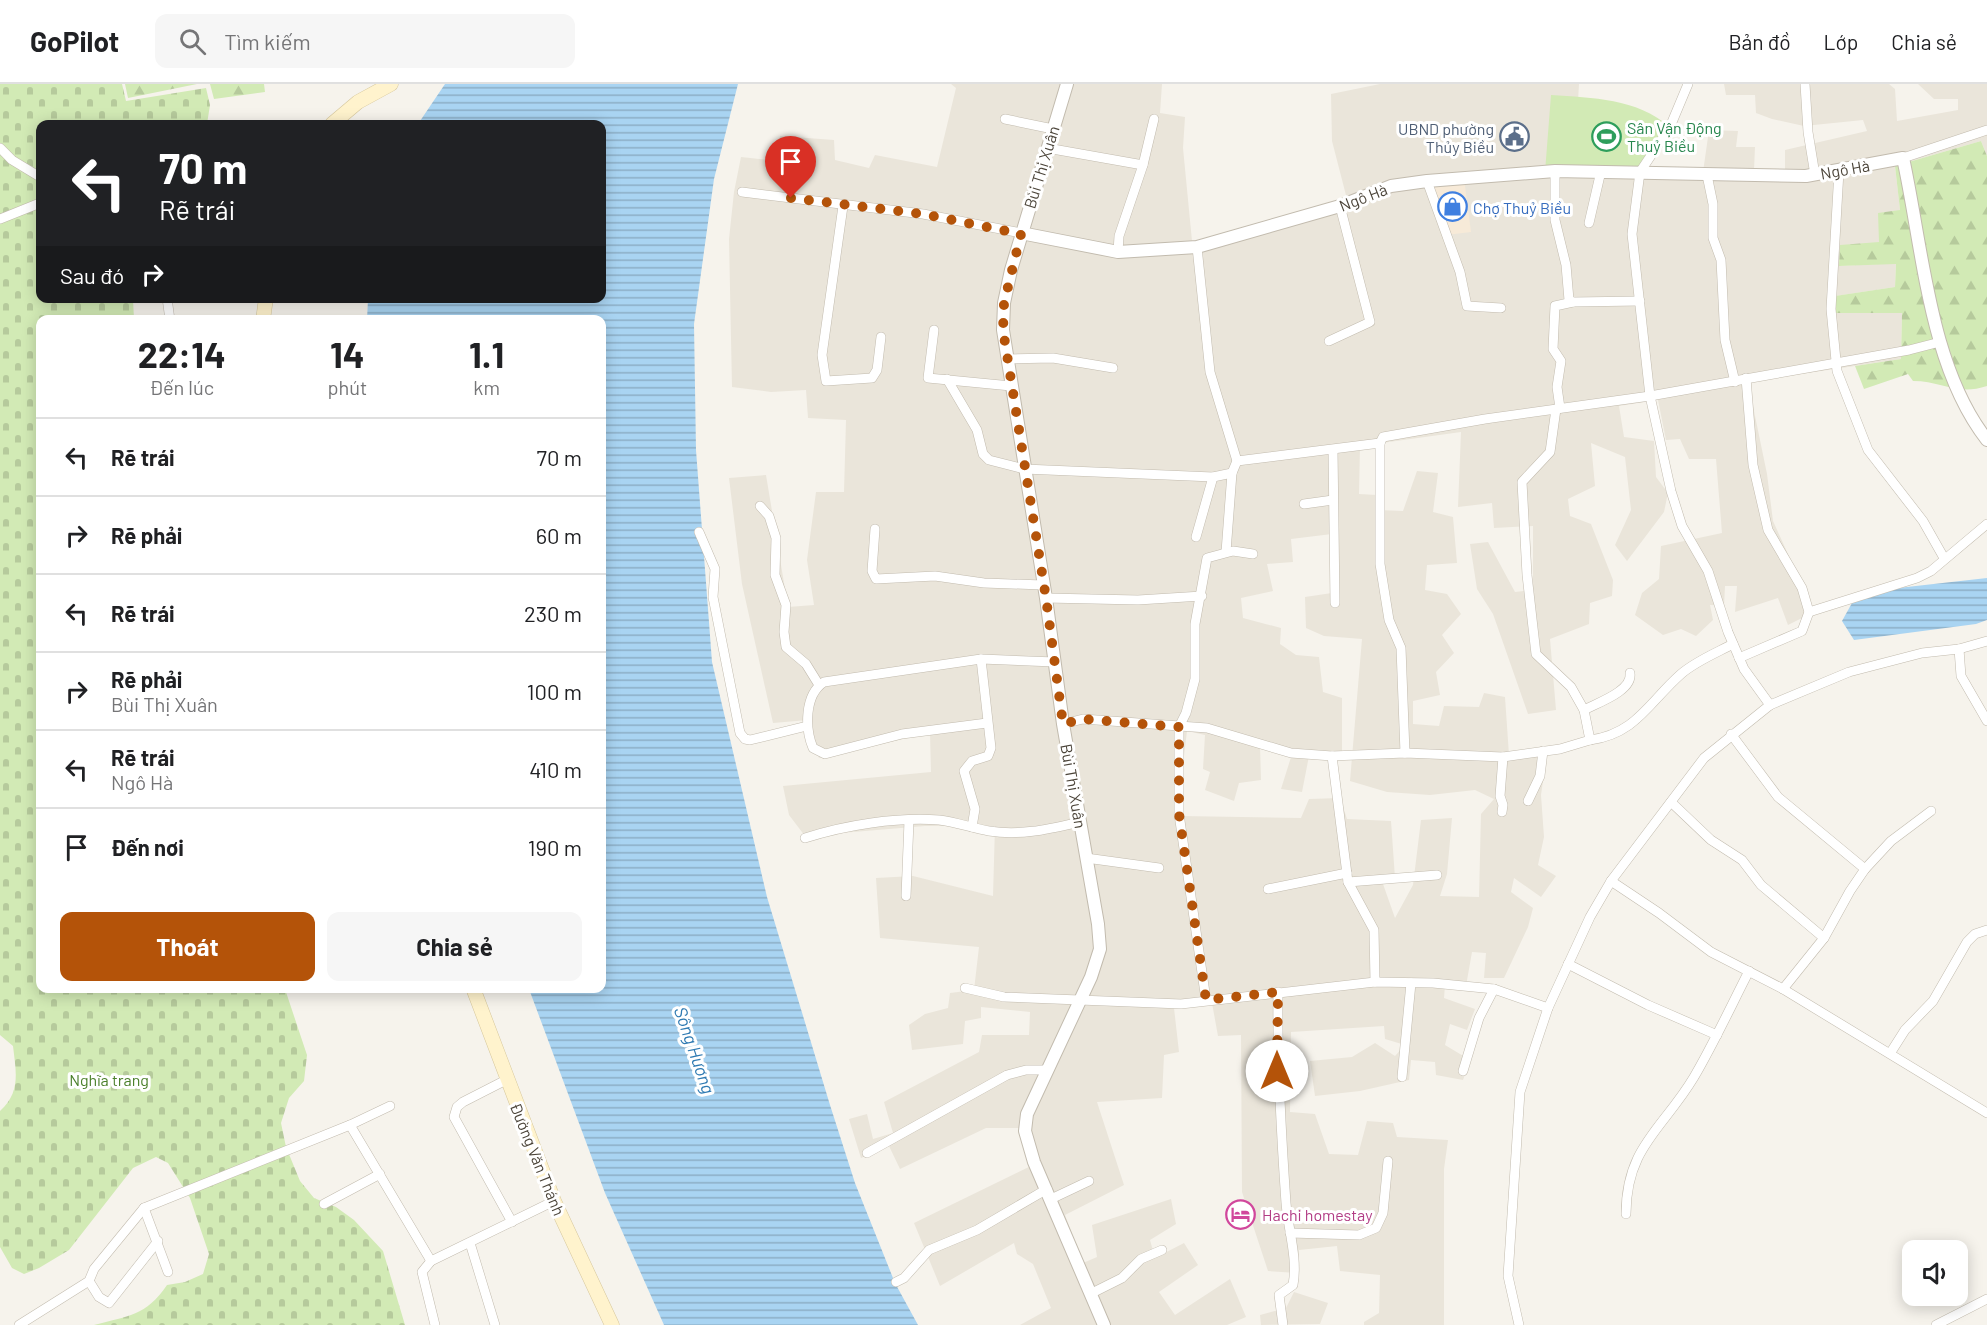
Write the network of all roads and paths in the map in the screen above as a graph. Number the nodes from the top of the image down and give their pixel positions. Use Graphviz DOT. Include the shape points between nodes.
graph roads {
  1 [pos="391,84"];
  2 [pos="1067,84"];
  3 [pos="1688,84"];
  4 [pos="1805,84"];
  5 [pos="1005,119"];
  6 [pos="1154,119"];
  7 [pos="337,120"];
  8 [pos="1053,129"];
  9 [pos="1987,130"];
  10 [pos="0,148"];
  11 [pos="1047,148"];
  12 [pos="1903,159"];
  13 [pos="1143,165"];
  14 [pos="1555,171"];
  15 [pos="1601,171"];
  16 [pos="1839,171"];
  17 [pos="1640,172"];
  18 [pos="36,175"];
  19 [pos="1707,175"];
  20 [pos="1815,175"];
  21 [pos="1427,181"];
  22 [pos="742,192"];
  23 [pos="36,204"];
  24 [pos="843,206"];
  25 [pos="1340,206"];
  26 [pos="0,219"];
  27 [pos="1589,223"];
  28 [pos="1021,234"];
  29 [pos="1197,247"];
  30 [pos="1119,252"];
  31 [pos="1640,301"];
  32 [pos="1573,302"];
  33 [pos="1501,308"];
  34 [pos="934,330"];
  35 [pos="881,337"];
  36 [pos="1329,340"];
  37 [pos="1940,342"];
  38 [pos="1007,359"];
  39 [pos="1835,362"];
  40 [pos="1113,368"];
  41 [pos="1746,378"];
  42 [pos="947,379"];
  43 [pos="1735,382"];
  44 [pos="1011,386"];
  45 [pos="1650,396"];
  46 [pos="1558,409"];
  47 [pos="1987,440"];
  48 [pos="1380,443"];
  49 [pos="1333,450"];
  50 [pos="1237,461"];
  51 [pos="1024,469"];
  52 [pos="1232,473"];
  53 [pos="1213,477"];
  54 [pos="1334,500"];
  55 [pos="1304,504"];
  56 [pos="760,506"];
  57 [pos="1987,524"];
  58 [pos="875,529"];
  59 [pos="699,532"];
  60 [pos="1196,537"];
  61 [pos="1226,552"];
  62 [pos="1253,554"];
  63 [pos="1944,558"];
  64 [pos="1043,585"];
  65 [pos="1202,596"];
  66 [pos="1046,598"];
  67 [pos="1335,603"];
  68 [pos="1809,612"];
  69 [pos="1987,641"];
  70 [pos="1733,644"];
  71 [pos="1959,649"];
  72 [pos="1740,658"];
  73 [pos="981,659"];
  74 [pos="1055,662"];
  75 [pos="1630,673"];
  76 [pos="819,685"];
  77 [pos="1770,705"];
  78 [pos="1584,710"];
  79 [pos="1987,721"];
  80 [pos="987,723"];
  81 [pos="1063,724"];
  82 [pos="807,726"];
  83 [pos="1179,727"];
  84 [pos="1731,734"];
  85 [pos="1590,740"];
  86 [pos="1543,751"];
  87 [pos="1405,753"];
  88 [pos="1332,756"];
  89 [pos="1503,757"];
  90 [pos="1528,801"];
  91 [pos="1671,802"];
  92 [pos="1931,811"];
  93 [pos="1502,812"];
  94 [pos="909,821"];
  95 [pos="1080,822"];
  96 [pos="972,827"];
  97 [pos="806,838"];
  98 [pos="1086,858"];
  99 [pos="1159,868"];
  100 [pos="1865,869"];
  101 [pos="1437,875"];
  102 [pos="1348,878"];
  103 [pos="1611,881"];
  104 [pos="1268,889"];
  105 [pos="906,896"];
  106 [pos="1987,930"];
  107 [pos="1824,938"];
  108 [pos="1568,964"];
  109 [pos="1749,971"];
  110 [pos="1375,982"];
  111 [pos="1411,983"];
  112 [pos="965,988"];
  113 [pos="1494,989"];
  114 [pos="1783,989"];
  115 [pos="1278,992"];
  116 [pos="475,993"];
  117 [pos="1081,999"];
  118 [pos="1206,1000"];
  119 [pos="1548,1008"];
  120 [pos="1717,1035"];
  121 [pos="1891,1052"];
  122 [pos="1048,1070"];
  123 [pos="1463,1071"];
  124 [pos="1402,1077"];
  125 [pos="506,1080"];
  126 [pos="390,1106"];
  127 [pos="1987,1113"];
  128 [pos="350,1125"];
  129 [pos="867,1153"];
  130 [pos="1388,1161"];
  131 [pos="380,1174"];
  132 [pos="1089,1181"];
  133 [pos="1049,1194"];
  134 [pos="554,1201"];
  135 [pos="324,1204"];
  136 [pos="144,1208"];
  137 [pos="1626,1214"];
  138 [pos="512,1222"];
  139 [pos="1290,1233"];
  140 [pos="158,1241"];
  141 [pos="470,1243"];
  142 [pos="1162,1250"];
  143 [pos="430,1261"];
  144 [pos="168,1272"];
  145 [pos="89,1281"];
  146 [pos="896,1282"];
  147 [pos="1090,1294"];
  148 [pos="1987,1299"];
  149 [pos="19,1325"];
  150 [pos="435,1325"];
  151 [pos="495,1325"];
  152 [pos="612,1325"];
  153 [pos="1104,1325"];
  154 [pos="1282,1325"];
  155 [pos="1519,1325"];
  156 [pos="1936,1325"];
  1 -- 7 [label="main road" via="358,102"];
  2 -- 8 [label="street, Bùi Thị Xuân"];
  3 -- 17 [label="street" via="1670,127"];
  4 -- 20 [label="street"];
  5 -- 8 [label="street"];
  6 -- 13 [label="street"];
  8 -- 11 [label="street, Bùi Thị Xuân"];
  9 -- 12 [label="street, Ngô Hà"];
  10 -- 18 [label="street"];
  11 -- 13 [label="street"];
  11 -- 28 [label="street, Bùi Thị Xuân"];
  12 -- 16 [label="street, Ngô Hà"];
  12 -- 37 [label="street"];
  13 -- 30 [label="street" via="1119,236"];
  14 -- 15 [label="street, Ngô Hà"];
  14 -- 21 [label="street, Ngô Hà"];
  14 -- 32 [label="street" via="1555,220 1566,265 1567,296"];
  15 -- 17 [label="street, Ngô Hà"];
  15 -- 27 [label="street"];
  16 -- 20 [label="street, Ngô Hà"];
  16 -- 39 [label="street" via="1831,309"];
  17 -- 19 [label="street, Ngô Hà"];
  17 -- 31 [label="street" via="1632,234"];
  19 -- 20 [label="street, Ngô Hà"];
  19 -- 43 [label="street" via="1713,204 1713,238 1721,260 1725,340"];
  21 -- 25 [label="street, Ngô Hà" via="1391,186"];
  21 -- 33 [label="street" via="1460,272 1467,306"];
  22 -- 24 [label="street, Ngô Hà"];
  23 -- 26 [label="street"];
  24 -- 28 [label="street, Ngô Hà" via="923,214"];
  24 -- 35 [label="street" via="822,355 826,381 872,378 877,370"];
  25 -- 29 [label="street, Ngô Hà"];
  25 -- 36 [label="street" via="1370,322"];
  28 -- 30 [label="street, Ngô Hà"];
  28 -- 38 [label="street, Bùi Thị Xuân" via="1004,303"];
  29 -- 30 [label="street, Ngô Hà"];
  29 -- 50 [label="street" via="1210,372"];
  31 -- 32 [label="street"];
  31 -- 45 [label="street"];
  32 -- 46 [label="street" via="1555,306 1553,350 1561,361"];
  34 -- 42 [label="street" via="928,376"];
  37 -- 39 [label="street"];
  37 -- 47 [label="street" via="1956,388"];
  38 -- 40 [label="street" via="1053,358"];
  38 -- 44 [label="street, Bùi Thị Xuân"];
  39 -- 41 [label="street"];
  39 -- 63 [label="street" via="1868,450 1923,521"];
  41 -- 43 [label="street"];
  41 -- 68 [label="street" via="1753,465 1768,530 1802,588"];
  42 -- 44 [label="street"];
  42 -- 51 [label="street" via="977,430 983,454 989,460"];
  43 -- 45 [label="street"];
  44 -- 51 [label="street, Bùi Thị Xuân"];
  45 -- 46 [label="street"];
  45 -- 70 [label="street" via="1682,526 1708,571"];
  46 -- 48 [label="street" via="1383,437"];
  46 -- 78 [label="street" via="1550,452 1522,482 1527,575 1536,654 1571,687"];
  48 -- 49 [label="street"];
  48 -- 87 [label="street" via="1380,564 1389,620 1401,648"];
  49 -- 50 [label="street"];
  49 -- 54 [label="street"];
  50 -- 52 [label="street"];
  51 -- 53 [label="street"];
  51 -- 64 [label="street, Bùi Thị Xuân"];
  52 -- 53 [label="street"];
  52 -- 61 [label="street"];
  53 -- 60 [label="street"];
  54 -- 55 [label="street"];
  54 -- 67 [label="street"];
  56 -- 76 [label="street" via="769,516 776,538 775,575 786,605 786,647 806,664"];
  57 -- 63 [label="street"];
  58 -- 64 [label="street" via="872,572 876,579 934,576"];
  59 -- 82 [label="street" via="715,570 713,597 740,733 750,740"];
  61 -- 62 [label="street"];
  61 -- 65 [label="street" via="1207,558"];
  63 -- 68 [label="street" via="1917,578"];
  64 -- 66 [label="street, Bùi Thị Xuân"];
  65 -- 66 [label="street" via="1138,600"];
  65 -- 83 [label="street" via="1195,624 1195,679"];
  66 -- 74 [label="street, Bùi Thị Xuân"];
  68 -- 72 [label="street" via="1802,631"];
  69 -- 71 [label="street"];
  70 -- 72 [label="street"];
  70 -- 85 [label="street" via="1683,672 1628,728"];
  71 -- 77 [label="street" via="1922,653 1849,672"];
  71 -- 79 [label="street" via="1961,676"];
  72 -- 77 [label="street"];
  73 -- 74 [label="street"];
  73 -- 76 [label="street"];
  73 -- 80 [label="street"];
  74 -- 81 [label="street, Bùi Thị Xuân"];
  75 -- 78 [label="street" via="1627,686"];
  76 -- 82 [label="street"];
  77 -- 84 [label="street"];
  78 -- 85 [label="street"];
  80 -- 82 [label="street" via="902,734 825,754 813,748"];
  80 -- 96 [label="street" via="990,753 972,761 964,771 975,809"];
  81 -- 83 [label="street" via="1083,719"];
  81 -- 95 [label="street, Bùi Thị Xuân"];
  83 -- 88 [label="street" via="1207,728 1291,753"];
  83 -- 118 [label="street" via="1179,814"];
  84 -- 91 [label="street" via="1704,758"];
  84 -- 100 [label="street" via="1786,805"];
  85 -- 86 [label="street"];
  86 -- 89 [label="street"];
  86 -- 90 [label="street" via="1540,776"];
  87 -- 88 [label="street"];
  87 -- 89 [label="street"];
  88 -- 102 [label="street"];
  89 -- 93 [label="street"];
  91 -- 103 [label="street"];
  91 -- 107 [label="street" via="1711,840 1742,860 1761,885"];
  92 -- 100 [label="street" via="1891,841"];
  94 -- 96 [label="street" via="936,820"];
  94 -- 97 [label="street" via="840,828"];
  94 -- 105 [label="street"];
  95 -- 96 [label="street" via="1033,833"];
  95 -- 98 [label="street, Bùi Thị Xuân"];
  98 -- 99 [label="street"];
  98 -- 117 [label="street, Bùi Thị Xuân" via="1100,949"];
  100 -- 107 [label="street"];
  101 -- 102 [label="street"];
  102 -- 104 [label="street"];
  102 -- 110 [label="street" via="1374,930"];
  103 -- 108 [label="street"];
  103 -- 109 [label="street" via="1711,952"];
  106 -- 121 [label="street" via="1967,942 1933,1001 1905,1030"];
  107 -- 114 [label="street"];
  108 -- 119 [label="street"];
  108 -- 120 [label="street"];
  109 -- 114 [label="street"];
  109 -- 120 [label="street"];
  110 -- 111 [label="street"];
  110 -- 115 [label="street"];
  111 -- 113 [label="street"];
  111 -- 124 [label="street"];
  112 -- 117 [label="street" via="1004,997"];
  113 -- 119 [label="street"];
  113 -- 123 [label="street" via="1479,1018"];
  114 -- 121 [label="street"];
  115 -- 118 [label="street"];
  115 -- 139 [label="street" via="1277,1071"];
  116 -- 125 [label="main road, Đường Văn Thánh"];
  117 -- 118 [label="street" via="1181,1004"];
  117 -- 122 [label="street, Bùi Thị Xuân"];
  119 -- 155 [label="street" via="1520,1092 1508,1276"];
  120 -- 137 [label="street" via="1684,1092 1643,1145 1627,1187"];
  121 -- 127 [label="street"];
  122 -- 129 [label="street" via="1007,1075"];
  122 -- 133 [label="street, Bùi Thị Xuân" via="1027,1114 1025,1131"];
  125 -- 134 [label="main road, Đường Văn Thánh"];
  125 -- 138 [label="street" via="463,1102 454,1118"];
  126 -- 128 [label="street"];
  128 -- 131 [label="street"];
  128 -- 136 [label="street"];
  130 -- 139 [label="street" via="1383,1213 1376,1228 1359,1235"];
  131 -- 135 [label="street"];
  131 -- 143 [label="street"];
  132 -- 133 [label="street"];
  133 -- 146 [label="street" via="929,1250"];
  133 -- 147 [label="street, Bùi Thị Xuân"];
  134 -- 138 [label="street"];
  134 -- 152 [label="main road, Đường Văn Thánh"];
  136 -- 140 [label="street"];
  136 -- 145 [label="street" via="94,1269"];
  138 -- 141 [label="street"];
  139 -- 154 [label="street" via="1295,1273 1293,1285 1279,1295"];
  140 -- 144 [label="street"];
  140 -- 145 [label="street" via="109,1303 103,1302"];
  141 -- 143 [label="street"];
  141 -- 151 [label="street"];
  142 -- 147 [label="street" via="1141,1259 1122,1278"];
  143 -- 150 [label="street" via="422,1272"];
  145 -- 149 [label="street"];
  147 -- 153 [label="street, Bùi Thị Xuân"];
  148 -- 156 [label="street"];
}
